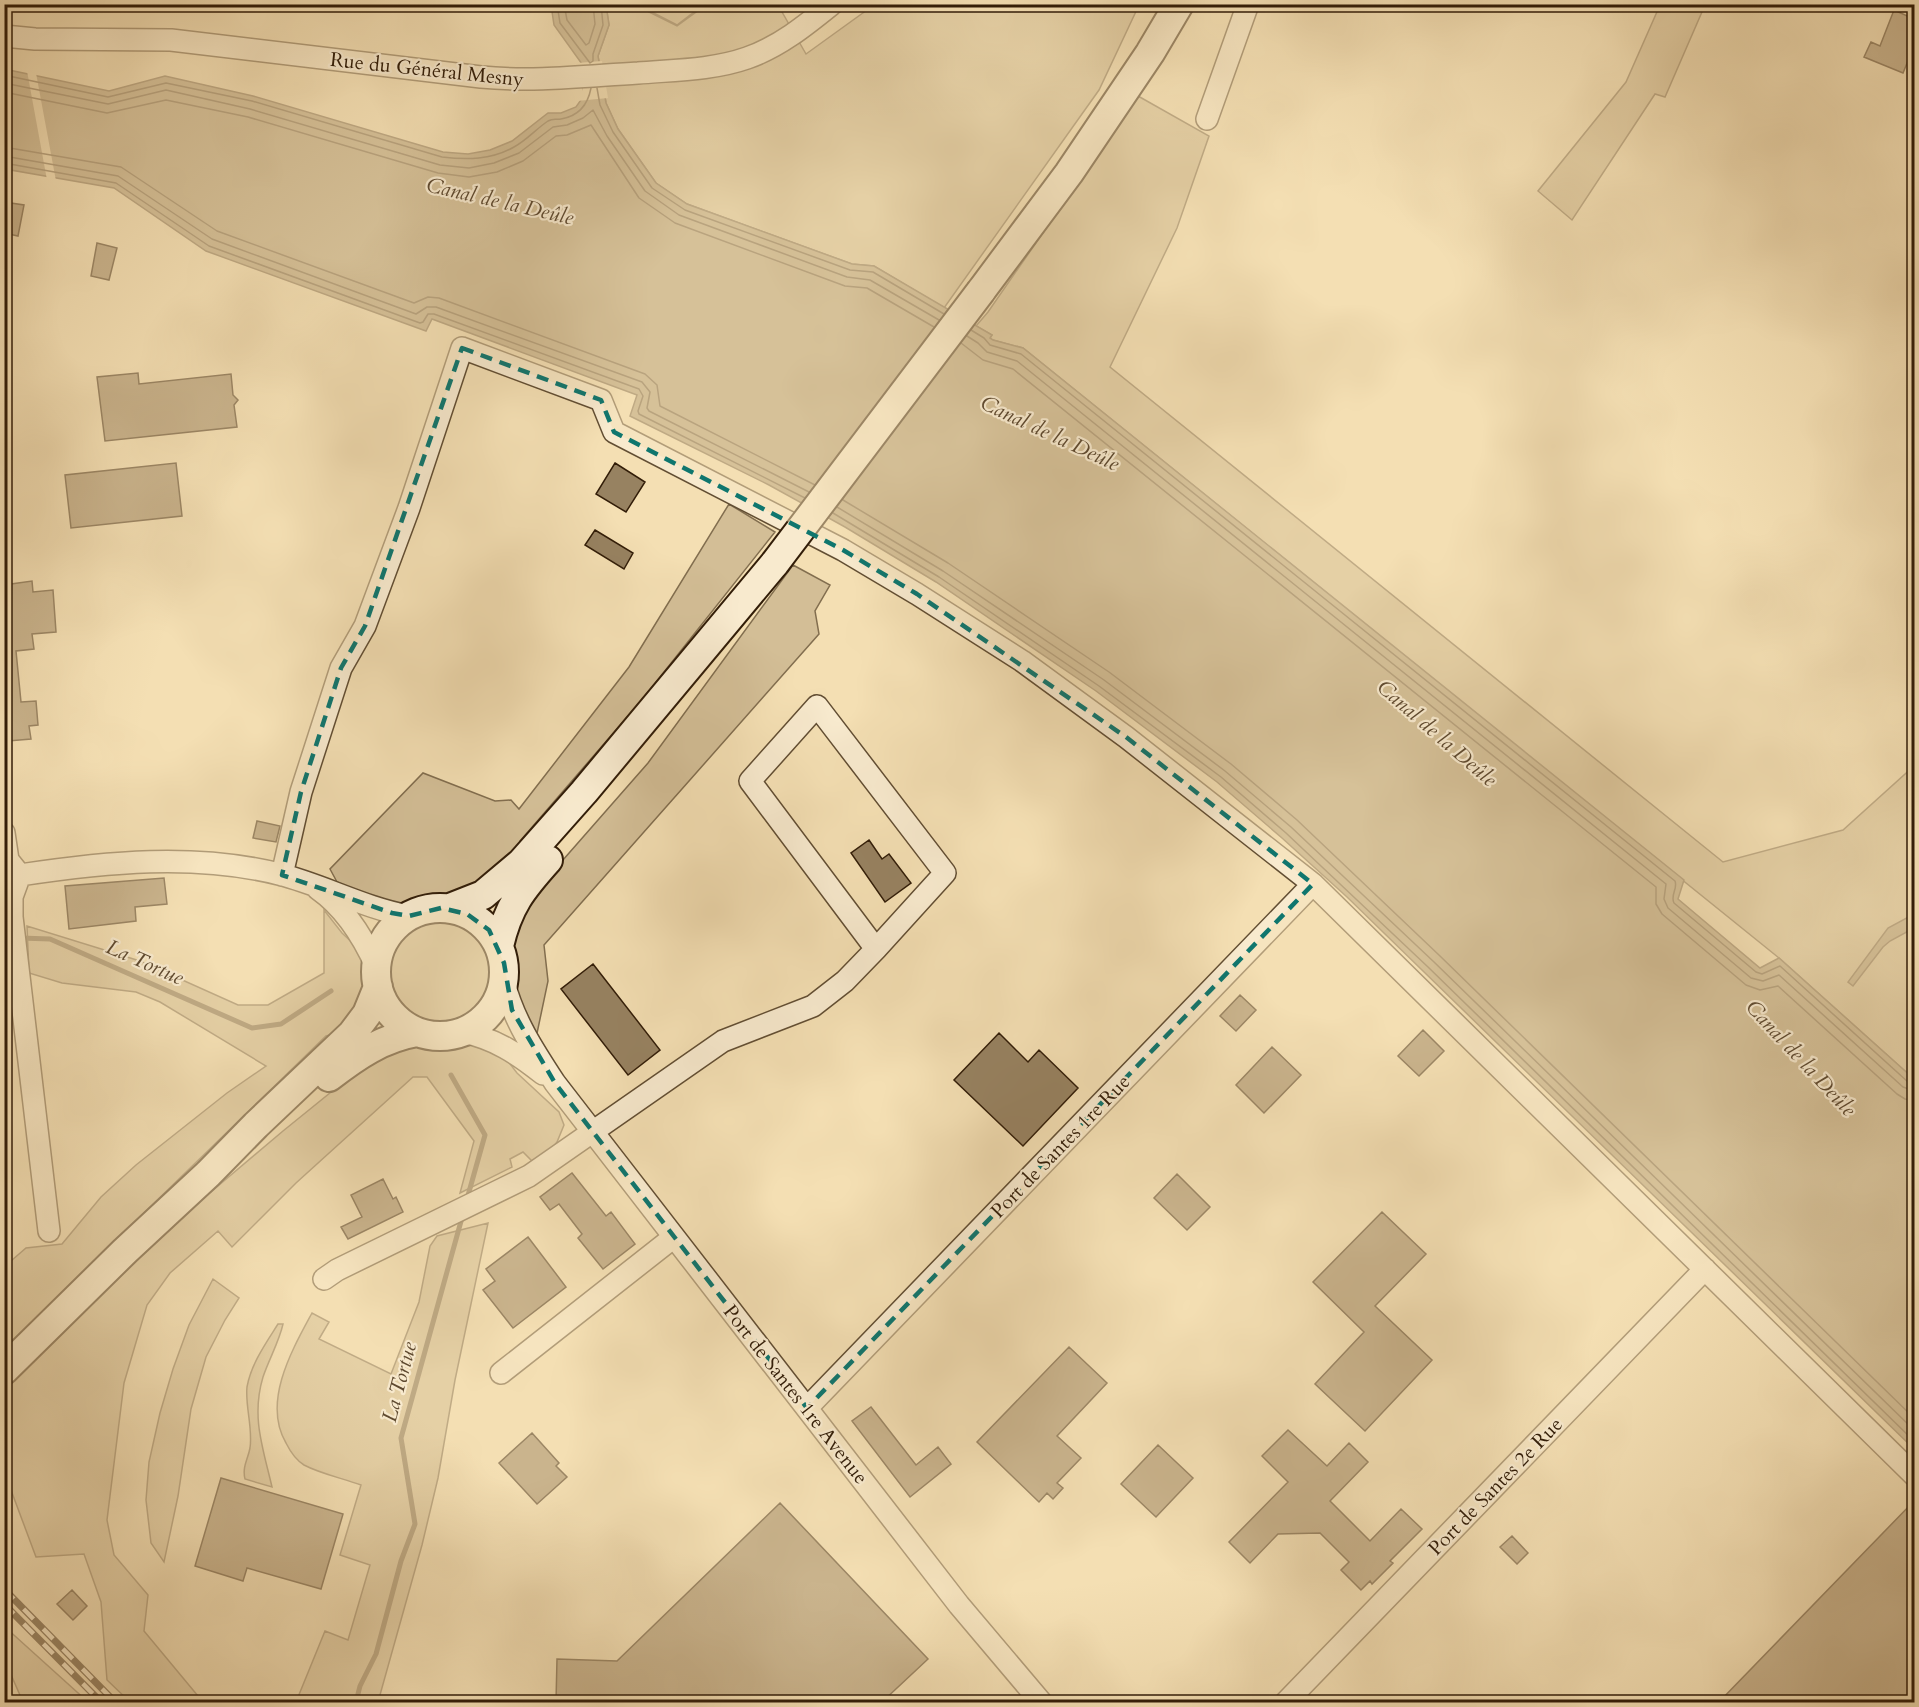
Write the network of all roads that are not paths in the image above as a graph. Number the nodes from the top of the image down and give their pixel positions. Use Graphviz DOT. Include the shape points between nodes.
graph roads {
  1 [pos="832,4"];
  2 [pos="1161,4"];
  3 [pos="1179,4"];
  4 [pos="1248,4"];
  5 [pos="4,36"];
  6 [pos="1207,119"];
  7 [pos="1069,173"];
  8 [pos="775,563"];
  9 [pos="4,833"];
  10 [pos="20,874"];
  11 [pos="292,877"];
  12 [pos="1313,884"];
  13 [pos="450,908"];
  14 [pos="409,916"];
  15 [pos="499,946"];
  16 [pos="876,949"];
  17 [pos="377,976"];
  18 [pos="504,982"];
  19 [pos="417,1032"];
  20 [pos="462,1032"];
  21 [pos="555,1083"];
  22 [pos="593,1133"];
  23 [pos="208,1174"];
  24 [pos="49,1231"];
  25 [pos="674,1237"];
  26 [pos="1705,1269"];
  27 [pos="324,1279"];
  28 [pos="4,1370"];
  29 [pos="501,1373"];
  30 [pos="807,1408"];
  31 [pos="1914,1475"];
  32 [pos="1041,1702"];
  33 [pos="1286,1702"];
  1 -- 5 [label="street, Rue du Général Mesny" via="778,43 716,66 549,79 481,77 171,40"];
  2 -- 7 [label="main road"];
  3 -- 7 [label="main road"];
  4 -- 6 [label="street"];
  7 -- 8 [label="main road, bridge"];
  8 -- 13 [label="main road" via="521,863 483,896"];
  8 -- 15 [label="main road" via="666,721 516,899 504,922"];
  9 -- 10 [label="street" via="8,860"];
  10 -- 11 [label="street" via="189,861 219,862"];
  10 -- 24 [label="street" via="12,897 12,916"];
  11 -- 12 [label="street" via="301,792 341,668 369,616 409,508 462,348 601,400 614,432 843,550 917,594 1022,661 1126,737"];
  11 -- 14 [label="street" via="383,911"];
  11 -- 17 [label="street" via="326,895 338,907 365,942"];
  12 -- 26 [label="street"];
  12 -- 30 [label="street, Port de Santes 1re Rue"];
  13 -- 14 [label="main road"];
  13 -- 15 [label="main road" via="475,918"];
  14 -- 17 [label="main road" via="386,937"];
  15 -- 18 [label="main road"];
  16 -- 16 [label="street" via="945,873 817,706 750,781"];
  16 -- 22 [label="street" via="813,1006 723,1041"];
  17 -- 19 [label="main road" via="383,1001 391,1014"];
  17 -- 23 [label="main road" via="367,1014 352,1034"];
  18 -- 20 [label="main road" via="490,1013"];
  18 -- 21 [label="street" via="519,1025"];
  19 -- 20 [label="main road" via="440,1036"];
  19 -- 23 [label="main road" via="389,1038 354,1058"];
  20 -- 21 [label="street" via="501,1044"];
  21 -- 22 [label="street, Port de Santes 1re Avenue"];
  22 -- 25 [label="street, Port de Santes 1re Avenue"];
  22 -- 27 [label="street" via="542,1168"];
  23 -- 28 [label="main road"];
  25 -- 29 [label="street"];
  25 -- 30 [label="street, Port de Santes 1re Avenue"];
  26 -- 31 [label="street"];
  26 -- 33 [label="street, Port de Santes 2e Rue"];
  30 -- 32 [label="street, Port de Santes 1re Avenue" via="984,1636"];
}
